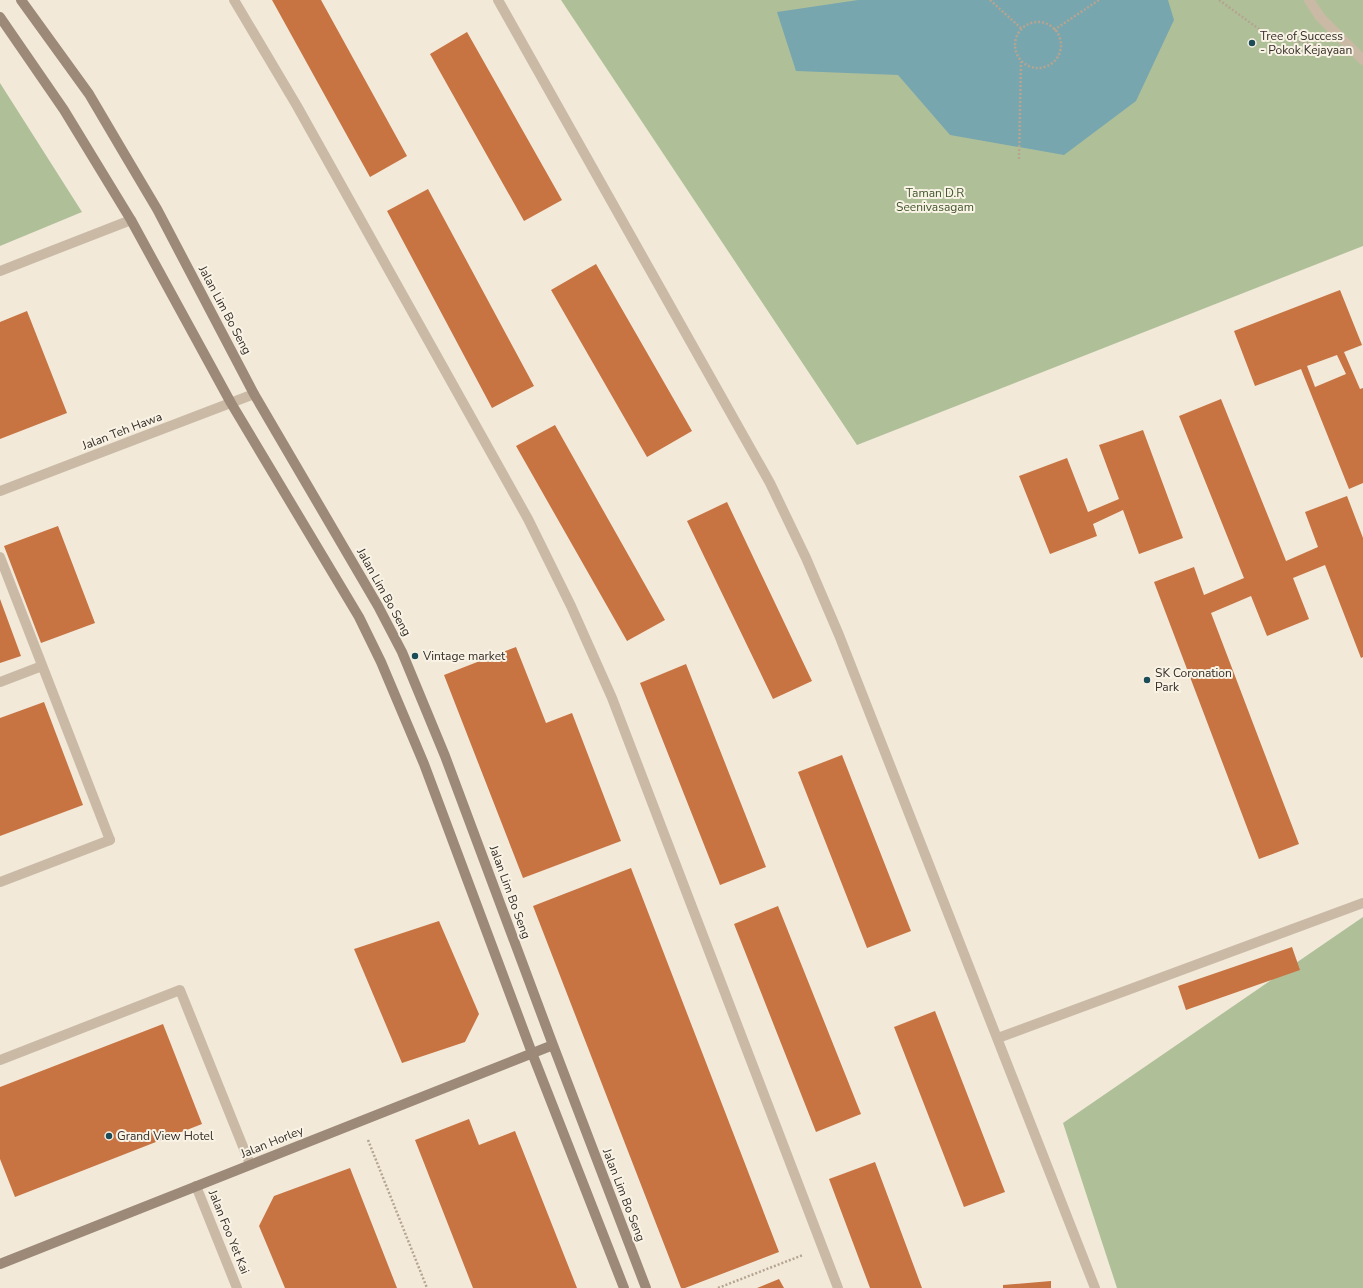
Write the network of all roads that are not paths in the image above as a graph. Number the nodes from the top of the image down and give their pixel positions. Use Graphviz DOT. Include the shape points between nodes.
graph roads {
  1 [pos="21,0"];
  2 [pos="234,0"];
  3 [pos="498,0"];
  4 [pos="1309,0"];
  5 [pos="0,17"];
  6 [pos="1363,60"];
  7 [pos="132,220"];
  8 [pos="0,271"];
  9 [pos="254,394"];
  10 [pos="231,403"];
  11 [pos="0,491"];
  12 [pos="0,557"];
  13 [pos="42,666"];
  14 [pos="0,682"];
  15 [pos="0,882"];
  16 [pos="1363,904"];
  17 [pos="998,1038"];
  18 [pos="553,1045"];
  19 [pos="532,1053"];
  20 [pos="0,1060"];
  21 [pos="250,1164"];
  22 [pos="196,1186"];
  23 [pos="0,1264"];
  24 [pos="237,1288"];
  25 [pos="624,1288"];
  26 [pos="646,1288"];
  27 [pos="838,1288"];
  28 [pos="1095,1288"];
  1 -- 9 [label="main road, Jalan Lim Bo Seng" via="89,94 157,209"];
  2 -- 27 [label="street" via="290,94 528,519 571,606 614,706"];
  3 -- 17 [label="street" via="766,476 806,558 839,635"];
  4 -- 6 [label="street" via="1320,17"];
  5 -- 7 [label="main road" via="64,110"];
  7 -- 8 [label="street"];
  7 -- 10 [label="main road"];
  9 -- 10 [label="street, Jalan Teh Hawa"];
  9 -- 18 [label="main road, Jalan Lim Bo Seng" via="378,606 402,652 445,756"];
  10 -- 11 [label="street, Jalan Teh Hawa"];
  10 -- 19 [label="main road" via="359,617 381,662 424,764"];
  12 -- 13 [label="street"];
  13 -- 14 [label="street"];
  13 -- 15 [label="street" via="110,840"];
  16 -- 17 [label="street"];
  17 -- 28 [label="street"];
  18 -- 19 [label="main road, Jalan Horley"];
  18 -- 26 [label="main road, Jalan Lim Bo Seng"];
  19 -- 21 [label="main road, Jalan Horley"];
  19 -- 25 [label="main road"];
  20 -- 21 [label="street" via="180,990"];
  21 -- 22 [label="main road, Jalan Horley"];
  22 -- 23 [label="main road, Jalan Horley"];
  22 -- 24 [label="street, Jalan Foo Yet Kai"];
}
